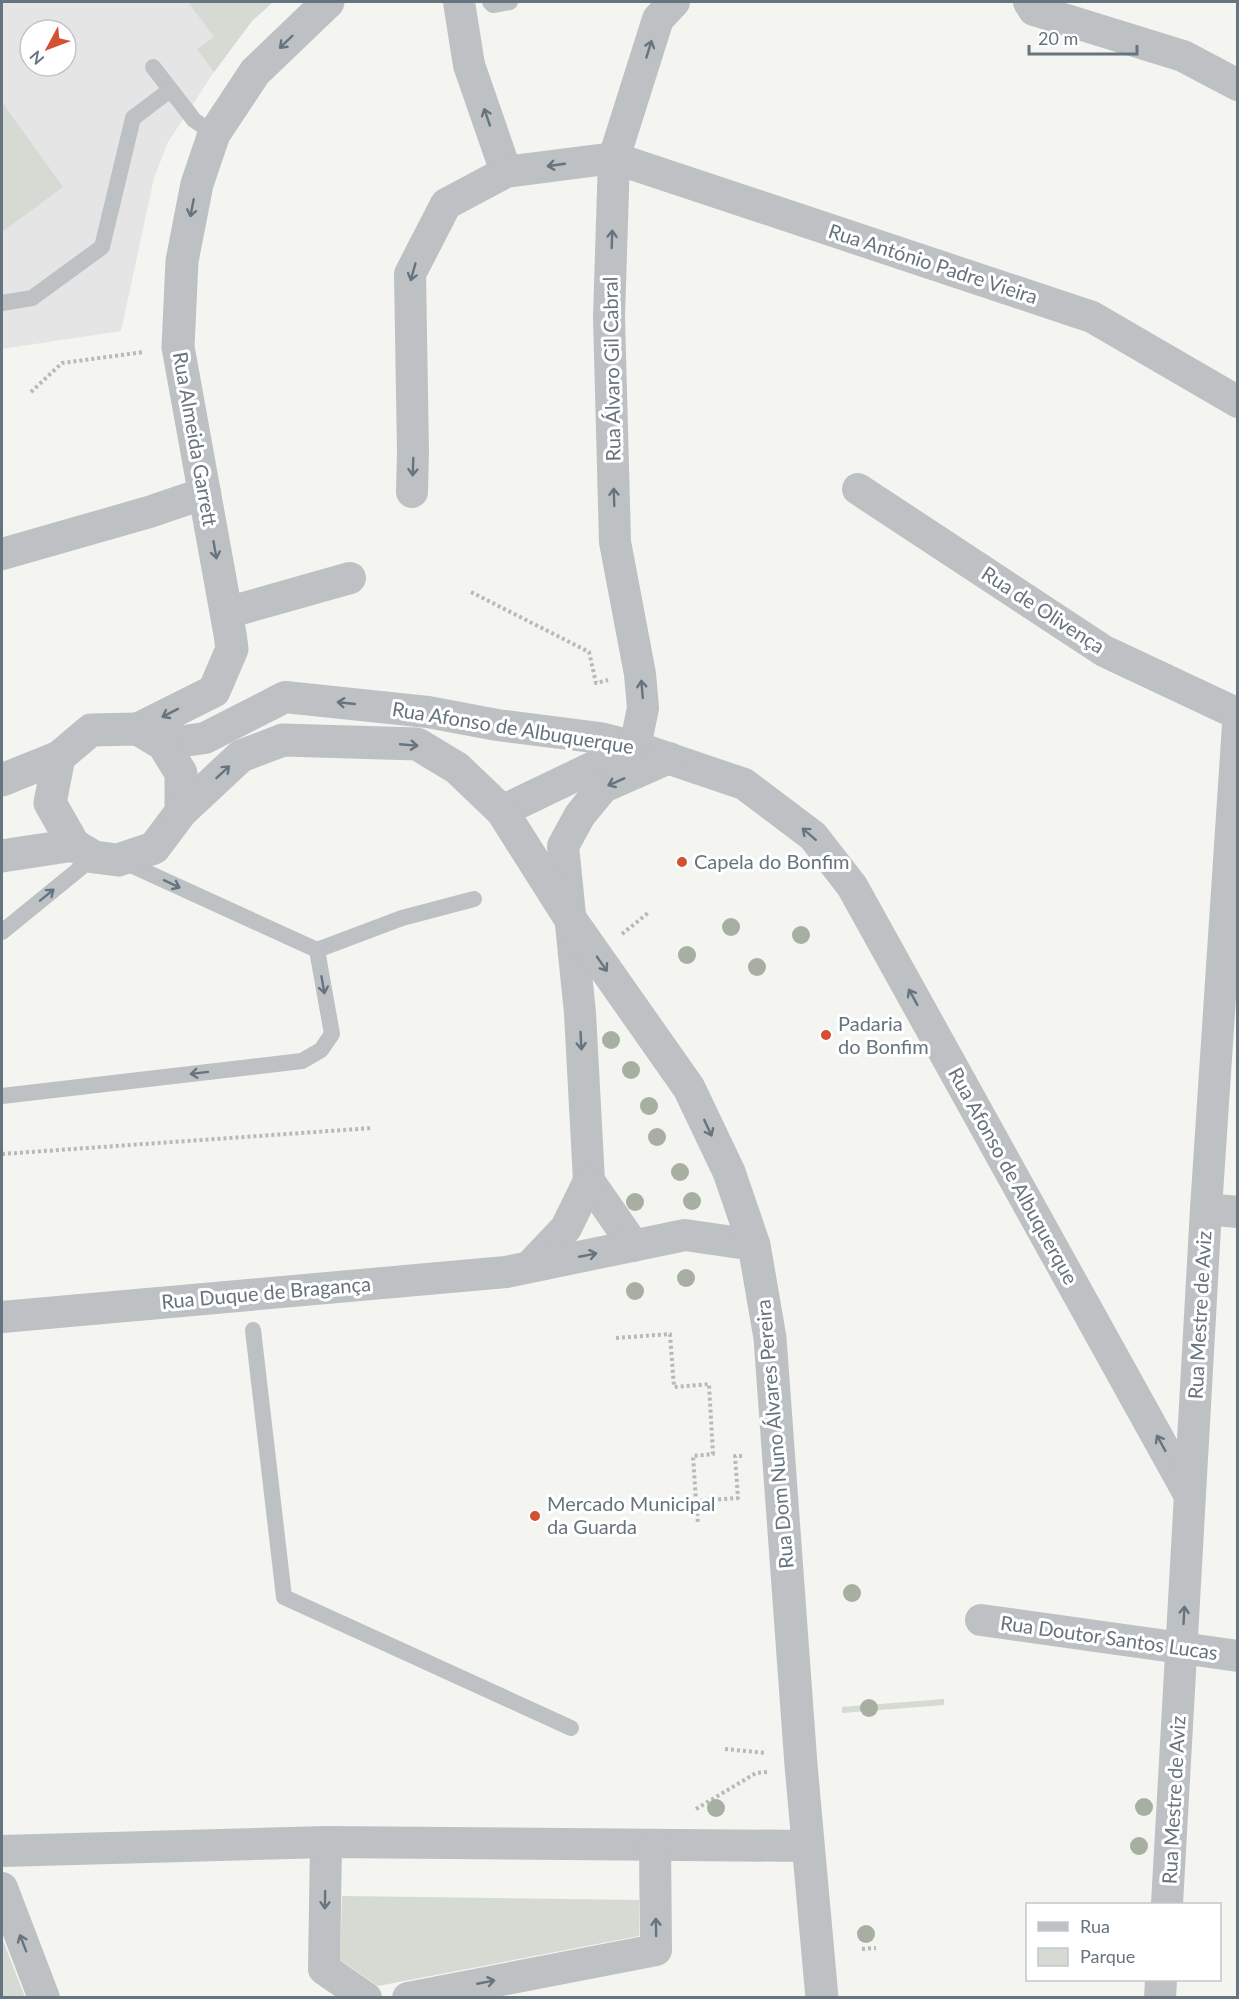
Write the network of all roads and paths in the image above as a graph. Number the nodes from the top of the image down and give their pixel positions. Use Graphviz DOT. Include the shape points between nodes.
graph roads {
  1 [pos="328,2"];
  2 [pos="459,2"];
  3 [pos="490,2"];
  4 [pos="510,2"];
  5 [pos="674,2"];
  6 [pos="1029,2"];
  7 [pos="153,67"];
  8 [pos="1238,85"];
  9 [pos="170,90"];
  10 [pos="214,134"];
  11 [pos="614,158"];
  12 [pos="506,172"];
  13 [pos="2,303"];
  14 [pos="178,347"];
  15 [pos="31,392"];
  16 [pos="1238,402"];
  17 [pos="858,489"];
  18 [pos="412,492"];
  19 [pos="205,493"];
  20 [pos="2,554"];
  21 [pos="350,578"];
  22 [pos="471,592"];
  23 [pos="226,613"];
  24 [pos="640,674"];
  25 [pos="1238,714"];
  26 [pos="1238,725"];
  27 [pos="150,737"];
  28 [pos="635,747"];
  29 [pos="59,757"];
  30 [pos="669,758"];
  31 [pos="2,780"];
  32 [pos="502,811"];
  33 [pos="181,812"];
  34 [pos="95,854"];
  35 [pos="2,856"];
  36 [pos="474,899"];
  37 [pos="571,920"];
  38 [pos="1231,926"];
  39 [pos="2,932"];
  40 [pos="317,950"];
  41 [pos="2,1096"];
  42 [pos="372,1128"];
  43 [pos="2,1154"];
  44 [pos="589,1181"];
  45 [pos="1206,1209"];
  46 [pos="1238,1212"];
  47 [pos="754,1245"];
  48 [pos="634,1246"];
  49 [pos="531,1266"];
  50 [pos="2,1317"];
  51 [pos="253,1330"];
  52 [pos="616,1338"];
  53 [pos="778,1454"];
  54 [pos="1189,1494"];
  55 [pos="696,1501"];
  56 [pos="698,1524"];
  57 [pos="981,1620"];
  58 [pos="1182,1649"];
  59 [pos="1238,1656"];
  60 [pos="571,1728"];
  61 [pos="725,1749"];
  62 [pos="769,1762"];
  63 [pos="779,1771"];
  64 [pos="326,1842"];
  65 [pos="670,1846"];
  66 [pos="807,1846"];
  67 [pos="2,1851"];
  68 [pos="2,1888"];
  69 [pos="1167,1903"];
  70 [pos="876,1948"];
  71 [pos="861,1949"];
  72 [pos="44,1998"];
  73 [pos="366,1998"];
  74 [pos="408,1998"];
  75 [pos="822,1998"];
  1 -- 10 [label="street, Rua Almeida Garrett, one-way" via="255,72"];
  12 -- 2 [label="street, one-way" via="470,65"];
  3 -- 4 [label="lane"];
  11 -- 5 [label="street, Rua Álvaro Gil Cabral, one-way" via="658,19"];
  6 -- 8 [label="street" via="1034,10 1183,56"];
  7 -- 9 [label="lane"];
  9 -- 10 [label="lane" via="194,120"];
  9 -- 13 [label="lane" via="134,118 102,247 32,298"];
  10 -- 14 [label="street, Rua Almeida Garrett, one-way" via="197,184 182,261"];
  11 -- 12 [label="street, one-way"];
  11 -- 16 [label="street, Rua António Padre Vieira" via="1092,316"];
  24 -- 11 [label="street, Rua Álvaro Gil Cabral, one-way" via="615,542 609,317"];
  12 -- 18 [label="street, one-way" via="446,204 410,274"];
  14 -- 15 [label="path" via="62,363"];
  14 -- 19 [label="street, Rua Almeida Garrett"];
  17 -- 25 [label="street, Rua de Olivença" via="1104,651"];
  19 -- 20 [label="street"];
  19 -- 23 [label="street, Rua Almeida Garrett, one-way"];
  21 -- 23 [label="street"];
  22 -- 24 [label="path" via="589,652 596,683"];
  23 -- 27 [label="street, Rua Almeida Garrett, one-way" via="231,649 214,691"];
  28 -- 24 [label="street, Rua Álvaro Gil Cabral, one-way" via="643,708"];
  26 -- 38 [label="street, Rua Mestre de Aviz"];
  28 -- 27 [label="street, Rua Afonso de Albuquerque, one-way" via="600,738 428,712 285,697 205,738"];
  27 -- 29 [label="street" via="91,730"];
  27 -- 33 [label="street" via="181,773"];
  28 -- 30 [label="street, Rua Afonso de Albuquerque"];
  28 -- 32 [label="street"];
  29 -- 31 [label="street"];
  29 -- 34 [label="street" via="50,803"];
  30 -- 37 [label="street, Rua Dom Nuno Álvares Pereira, one-way" via="603,787 580,815 563,846"];
  54 -- 30 [label="street, Rua Afonso de Albuquerque, one-way" via="852,886 813,836 744,784"];
  33 -- 32 [label="street, Rua Dom Nuno Álvares Pereira, one-way" via="241,756 283,740 417,744 457,768"];
  32 -- 37 [label="street, Rua Dom Nuno Álvares Pereira"];
  33 -- 34 [label="street" via="154,848"];
  34 -- 35 [label="street"];
  39 -- 34 [label="lane, one-way"];
  34 -- 40 [label="lane, one-way"];
  36 -- 40 [label="lane" via="402,918"];
  37 -- 44 [label="street, one-way"];
  37 -- 47 [label="street, Rua Dom Nuno Álvares Pereira, one-way" via="689,1088 729,1172"];
  38 -- 45 [label="street, Rua Mestre de Aviz"];
  40 -- 41 [label="lane, one-way" via="332,1034 321,1050 302,1061"];
  42 -- 43 [label="path"];
  44 -- 48 [label="street"];
  44 -- 49 [label="street" via="566,1228"];
  45 -- 46 [label="street"];
  45 -- 54 [label="street, Rua Mestre de Aviz"];
  47 -- 48 [label="street, Rua Duque de Bragança" via="685,1235"];
  47 -- 53 [label="street, Rua Dom Nuno Álvares Pereira" via="770,1338"];
  49 -- 48 [label="street, Rua Duque de Bragança, one-way"];
  49 -- 50 [label="street, Rua Duque de Bragança" via="495,1274"];
  51 -- 60 [label="lane" via="284,1597"];
  52 -- 55 [label="path" via="670,1334 674,1387 708,1384 713,1454 693,1456"];
  53 -- 55 [label="path" via="735,1456 738,1498"];
  53 -- 66 [label="street, Rua Dom Nuno Álvares Pereira"];
  58 -- 54 [label="street, Rua Mestre de Aviz, one-way"];
  55 -- 56 [label="path"];
  57 -- 58 [label="street, Rua Doutor Santos Lucas"];
  58 -- 59 [label="street, Rua Doutor Santos Lucas"];
  58 -- 69 [label="street, Rua Mestre de Aviz"];
  61 -- 62 [label="path" via="768,1753"];
  63 -- 65 [label="path" via="756,1773 685,1816"];
  64 -- 65 [label="street"];
  64 -- 67 [label="street"];
  64 -- 73 [label="street, one-way" via="324,1969"];
  65 -- 66 [label="street"];
  74 -- 65 [label="street, one-way" via="656,1950"];
  66 -- 75 [label="street, Rua Dom Nuno Álvares Pereira"];
  72 -- 68 [label="street, one-way"];
  70 -- 71 [label="path"];
}
